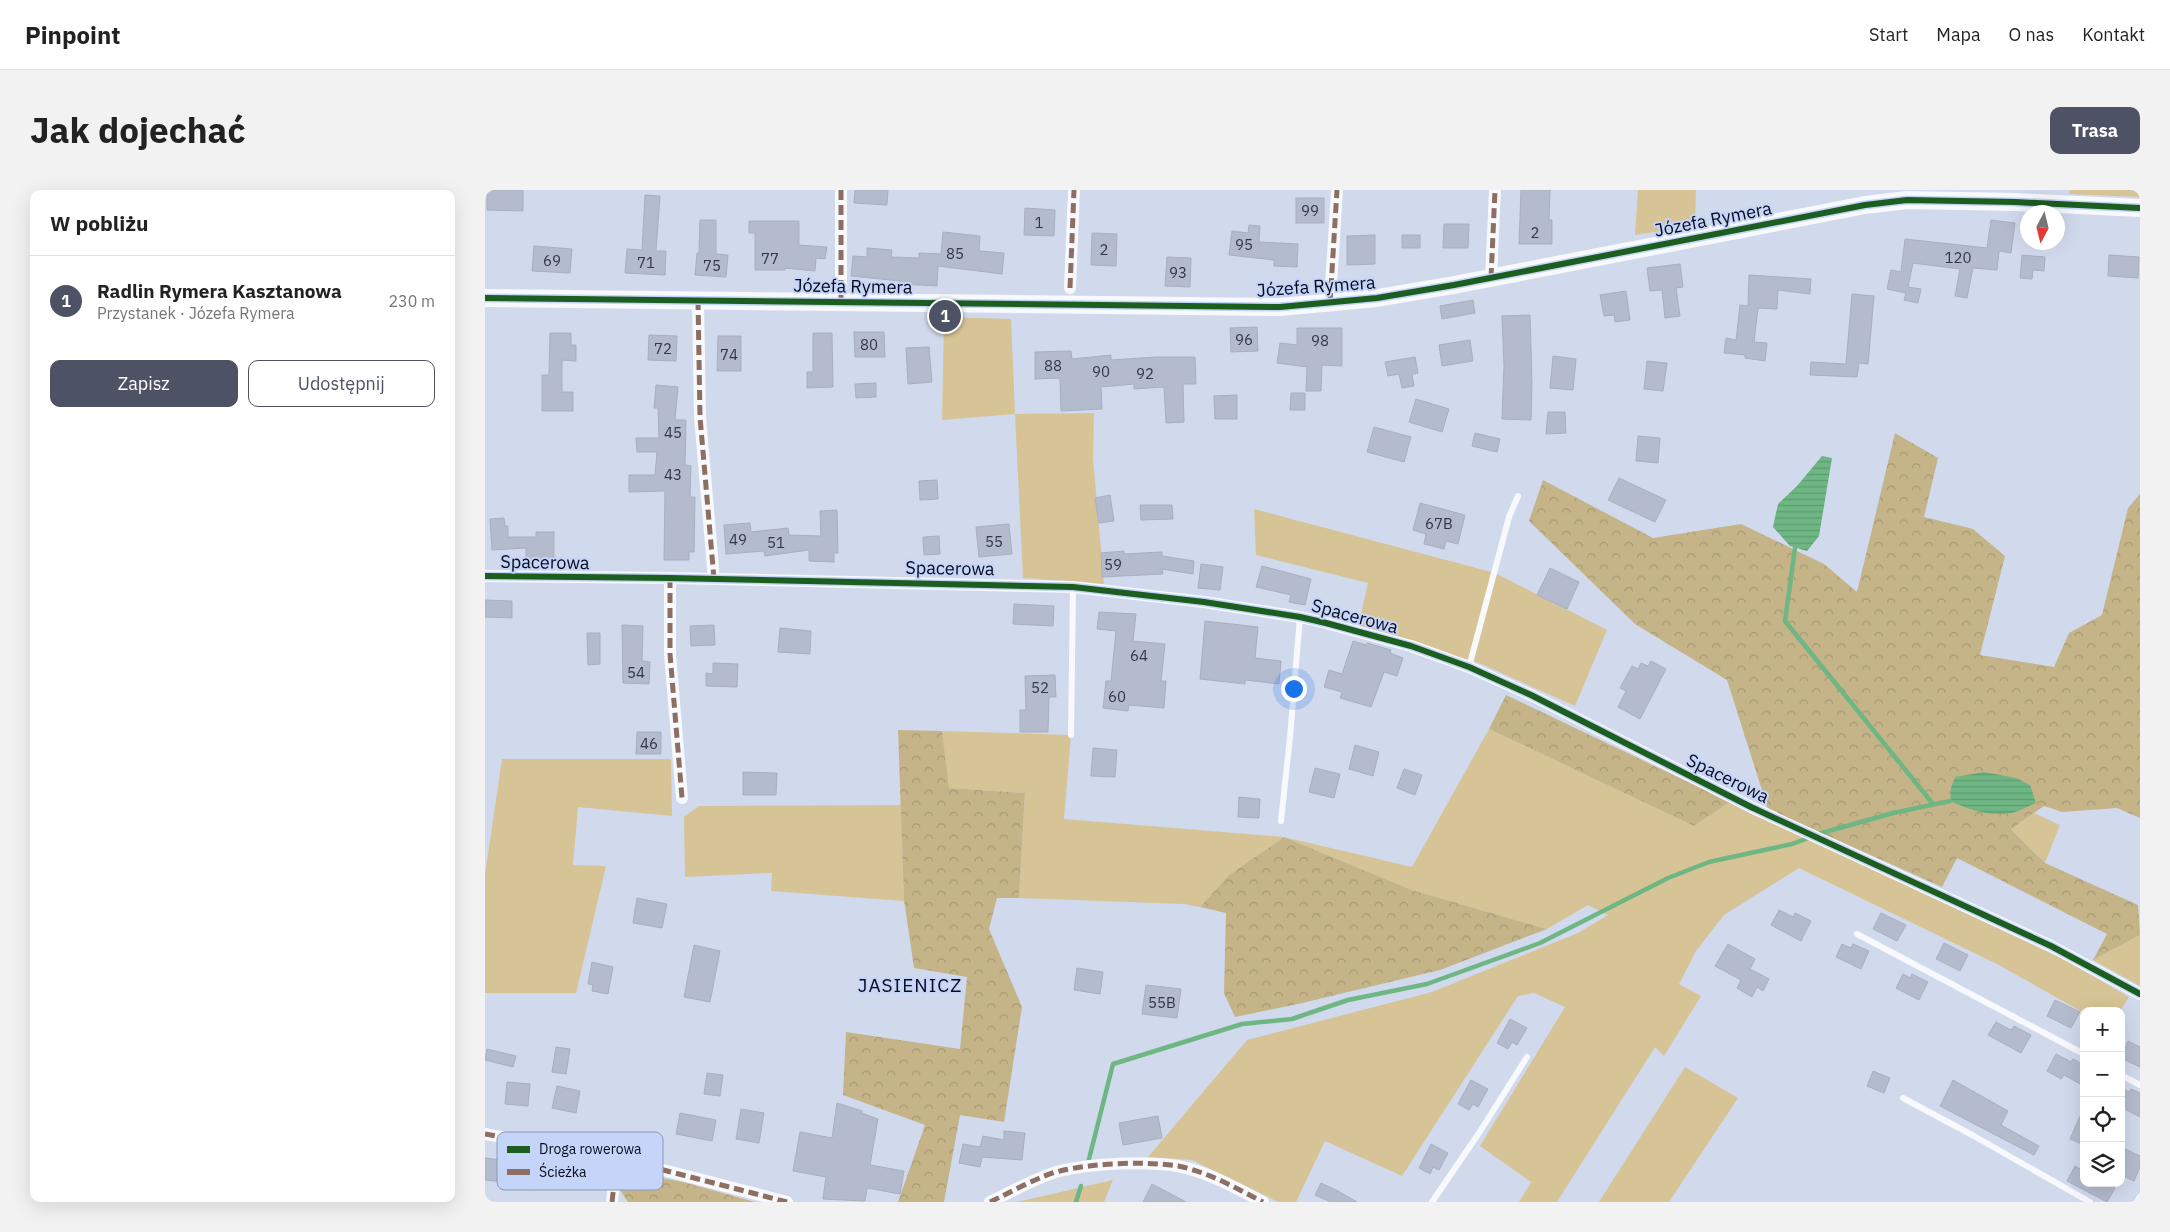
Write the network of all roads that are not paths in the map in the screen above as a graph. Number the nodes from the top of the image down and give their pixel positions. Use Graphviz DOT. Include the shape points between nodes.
graph roads {
  1 [pos="841,190"];
  2 [pos="1074,190"];
  3 [pos="1337,190"];
  4 [pos="1495,190"];
  5 [pos="1907,195"];
  6 [pos="2140,208"];
  7 [pos="1491,278"];
  8 [pos="1070,288"];
  9 [pos="485,298"];
  10 [pos="698,300"];
  11 [pos="841,300"];
  12 [pos="1330,302"];
  13 [pos="1518,496"];
  14 [pos="485,576"];
  15 [pos="670,578"];
  16 [pos="714,579"];
  17 [pos="1073,587"];
  18 [pos="1300,617"];
  19 [pos="1469,667"];
  20 [pos="1071,735"];
  21 [pos="683,798"];
  22 [pos="1281,821"];
  23 [pos="1857,934"];
  24 [pos="2140,994"];
  25 [pos="2080,1052"];
  26 [pos="1527,1057"];
  27 [pos="2125,1077"];
  28 [pos="2140,1085"];
  29 [pos="1903,1098"];
  30 [pos="663,1170"];
  31 [pos="2140,1196"];
  32 [pos="787,1202"];
  33 [pos="990,1202"];
  34 [pos="1263,1202"];
  35 [pos="1432,1202"];
  36 [pos="2090,1202"];
  37 [pos="2137,1202"];
  1 -- 11 [label="street"];
  2 -- 8 [label="street"];
  3 -- 12 [label="street"];
  4 -- 7 [label="street"];
  5 -- 6 [label="street, Józefa Rymera"];
  5 -- 7 [label="street, Józefa Rymera"];
  7 -- 12 [label="street, Józefa Rymera" via="1377,298"];
  9 -- 10 [label="street, Józefa Rymera"];
  10 -- 11 [label="street, Józefa Rymera"];
  10 -- 16 [label="street" via="700,417"];
  11 -- 12 [label="street, Józefa Rymera" via="1280,306"];
  13 -- 19 [label="lane" via="1509,517"];
  14 -- 15 [label="street, Spacerowa"];
  15 -- 16 [label="street, Spacerowa"];
  15 -- 21 [label="street" via="670,654"];
  16 -- 17 [label="street, Spacerowa"];
  17 -- 18 [label="street, Spacerowa"];
  17 -- 20 [label="lane"];
  18 -- 19 [label="street, Spacerowa" via="1411,646"];
  18 -- 22 [label="lane"];
  19 -- 24 [label="street, Spacerowa" via="1751,807 2051,946"];
  23 -- 25 [label="lane"];
  26 -- 35 [label="lane"];
  27 -- 28 [label="lane"];
  29 -- 36 [label="lane"];
  30 -- 32 [label="street"];
  31 -- 37 [label="lane"];
  33 -- 34 [label="street" via="1059,1171 1140,1164 1179,1166 1214,1177"];
}
